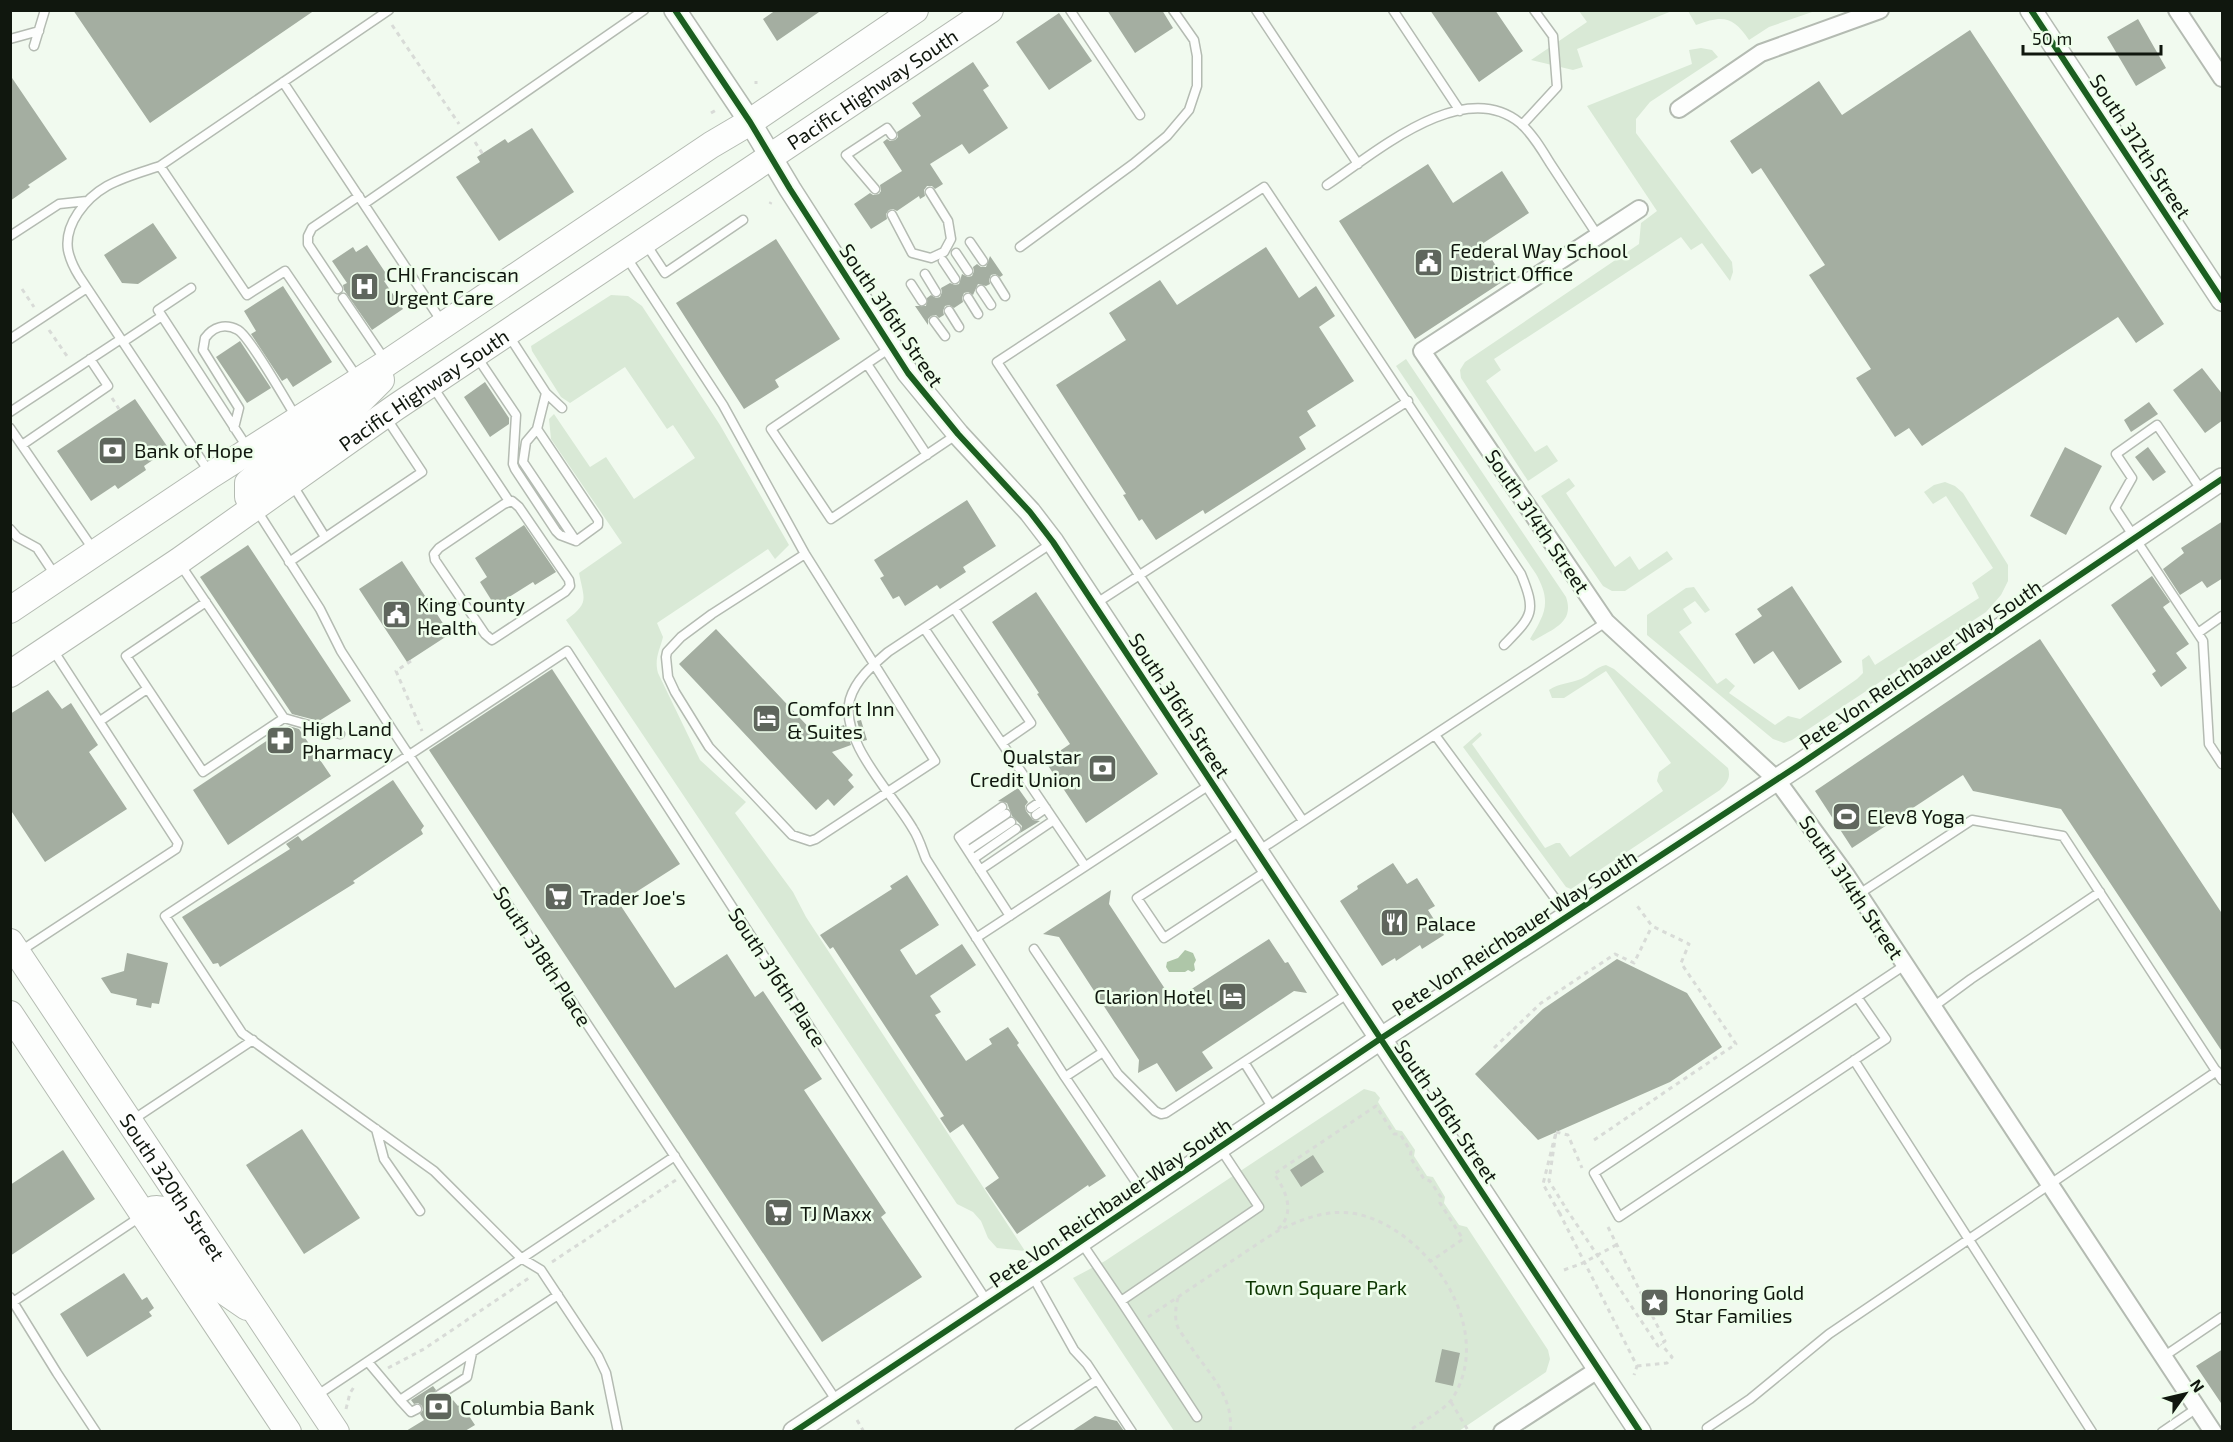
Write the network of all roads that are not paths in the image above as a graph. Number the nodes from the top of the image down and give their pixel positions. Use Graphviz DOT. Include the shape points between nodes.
graph roads {
  1 [pos="45,10"];
  2 [pos="389,10"];
  3 [pos="644,10"];
  4 [pos="675,10"];
  5 [pos="915,10"];
  6 [pos="990,10"];
  7 [pos="1070,10"];
  8 [pos="1173,10"];
  9 [pos="1256,10"];
  10 [pos="1393,10"];
  11 [pos="1534,10"];
  12 [pos="1880,10"];
  13 [pos="2031,10"];
  14 [pos="2177,10"];
  15 [pos="39,30"];
  16 [pos="10,39"];
  17 [pos="34,46"];
  18 [pos="2223,78"];
  19 [pos="283,82"];
  20 [pos="1679,109"];
  21 [pos="1460,111"];
  22 [pos="1140,116"];
  23 [pos="750,122"];
  24 [pos="1522,125"];
  25 [pos="892,135"];
  26 [pos="771,157"];
  27 [pos="1358,165"];
  28 [pos="160,166"];
  29 [pos="1327,185"];
  30 [pos="875,189"];
  31 [pos="930,192"];
  32 [pos="361,200"];
  33 [pos="87,201"];
  34 [pos="1639,209"];
  35 [pos="892,215"];
  36 [pos="743,220"];
  37 [pos="10,236"];
  38 [pos="1598,236"];
  39 [pos="970,242"];
  40 [pos="1020,247"];
  41 [pos="634,248"];
  42 [pos="956,252"];
  43 [pos="943,261"];
  44 [pos="983,261"];
  45 [pos="968,271"];
  46 [pos="925,274"];
  47 [pos="955,279"];
  48 [pos="995,280"];
  49 [pos="911,284"];
  50 [pos="87,288"];
  51 [pos="191,288"];
  52 [pos="338,289"];
  53 [pos="981,290"];
  54 [pos="936,292"];
  55 [pos="1005,296"];
  56 [pos="343,298"];
  57 [pos="968,298"];
  58 [pos="2223,300"];
  59 [pos="922,301"];
  60 [pos="991,305"];
  61 [pos="949,311"];
  62 [pos="978,314"];
  63 [pos="162,316"];
  64 [pos="934,321"];
  65 [pos="444,325"];
  66 [pos="958,327"];
  67 [pos="507,333"];
  68 [pos="945,336"];
  69 [pos="10,339"];
  70 [pos="122,341"];
  71 [pos="419,342"];
  72 [pos="891,348"];
  73 [pos="475,355"];
  74 [pos="90,359"];
  75 [pos="387,363"];
  76 [pos="867,364"];
  77 [pos="359,381"];
  78 [pos="431,384"];
  79 [pos="546,393"];
  80 [pos="1408,401"];
  81 [pos="562,408"];
  82 [pos="10,412"];
  83 [pos="384,416"];
  84 [pos="298,420"];
  85 [pos="10,428"];
  86 [pos="234,428"];
  87 [pos="537,429"];
  88 [pos="958,434"];
  89 [pos="22,445"];
  90 [pos="249,450"];
  91 [pos="927,455"];
  92 [pos="211,475"];
  93 [pos="2223,479"];
  94 [pos="290,481"];
  95 [pos="2203,492"];
  96 [pos="509,501"];
  97 [pos="254,507"];
  98 [pos="12,533"];
  99 [pos="325,537"];
  100 [pos="2134,538"];
  101 [pos="576,541"];
  102 [pos="1053,542"];
  103 [pos="96,553"];
  104 [pos="805,554"];
  105 [pos="179,561"];
  106 [pos="289,562"];
  107 [pos="1140,575"];
  108 [pos="57,578"];
  109 [pos="206,602"];
  110 [pos="1094,604"];
  111 [pos="954,608"];
  112 [pos="10,610"];
  113 [pos="2223,616"];
  114 [pos="1606,622"];
  115 [pos="924,628"];
  116 [pos="2198,633"];
  117 [pos="1504,645"];
  118 [pos="51,647"];
  119 [pos="874,665"];
  120 [pos="10,674"];
  121 [pos="147,689"];
  122 [pos="284,718"];
  123 [pos="100,721"];
  124 [pos="340,734"];
  125 [pos="1435,735"];
  126 [pos="1002,743"];
  127 [pos="410,755"];
  128 [pos="2223,764"];
  129 [pos="1776,779"];
  130 [pos="1212,783"];
  131 [pos="889,792"];
  132 [pos="1039,797"];
  133 [pos="1054,820"];
  134 [pos="1304,821"];
  135 [pos="1242,830"];
  136 [pos="966,848"];
  137 [pos="1262,861"];
  138 [pos="1085,866"];
  139 [pos="980,870"];
  140 [pos="2100,892"];
  141 [pos="1859,894"];
  142 [pos="1010,916"];
  143 [pos="1568,916"];
  144 [pos="976,938"];
  145 [pos="14,947"];
  146 [pos="1034,949"];
  147 [pos="1905,964"];
  148 [pos="1349,993"];
  149 [pos="1857,997"];
  150 [pos="1933,1007"];
  151 [pos="10,1014"];
  152 [pos="253,1040"];
  153 [pos="1380,1040"];
  154 [pos="1103,1052"];
  155 [pos="1854,1060"];
  156 [pos="1244,1062"];
  157 [pos="2217,1071"];
  158 [pos="1065,1077"];
  159 [pos="2223,1080"];
  160 [pos="1275,1111"];
  161 [pos="131,1121"];
  162 [pos="376,1129"];
  163 [pos="1220,1148"];
  164 [pos="675,1156"];
  165 [pos="2049,1184"];
  166 [pos="1147,1197"];
  167 [pos="420,1211"];
  168 [pos="143,1215"];
  169 [pos="1969,1239"];
  170 [pos="1081,1242"];
  171 [pos="521,1258"];
  172 [pos="1032,1274"];
  173 [pos="558,1295"];
  174 [pos="12,1299"];
  175 [pos="1121,1301"];
  176 [pos="988,1304"];
  177 [pos="259,1316"];
  178 [pos="2223,1317"];
  179 [pos="472,1353"];
  180 [pos="2163,1357"];
  181 [pos="368,1362"];
  182 [pos="1599,1369"];
  183 [pos="1097,1380"];
  184 [pos="439,1395"];
  185 [pos="314,1397"];
  186 [pos="400,1400"];
  187 [pos="838,1403"];
  188 [pos="2197,1408"];
  189 [pos="417,1409"];
  190 [pos="1197,1417"];
  191 [pos="341,1420"];
  192 [pos="1707,1428"];
  193 [pos="96,1431"];
  194 [pos="288,1431"];
  195 [pos="618,1431"];
  196 [pos="794,1431"];
  197 [pos="1018,1431"];
  198 [pos="1132,1431"];
  199 [pos="1502,1431"];
  200 [pos="1640,1431"];
  201 [pos="2092,1431"];
  202 [pos="2162,1431"];
  203 [pos="2213,1431"];
  1 -- 15 [label="lane"];
  2 -- 19 [label="lane"];
  3 -- 32 [label="lane"];
  4 -- 23 [label="street, South 316th Street"];
  5 -- 23 [label="main road, Pacific Highway South"];
  6 -- 26 [label="main road, Pacific Highway South"];
  7 -- 22 [label="lane"];
  8 -- 40 [label="lane" via="1194,40 1197,56 1197,86 1189,110 1167,136 1133,164"];
  9 -- 27 [label="lane"];
  10 -- 21 [label="lane"];
  11 -- 24 [label="lane" via="1553,36 1557,87"];
  12 -- 20 [label="street" via="1761,53"];
  13 -- 58 [label="street, South 312th Street"];
  14 -- 18 [label="street"];
  15 -- 16 [label="lane"];
  15 -- 17 [label="lane"];
  19 -- 28 [label="lane"];
  19 -- 32 [label="lane"];
  21 -- 24 [label="lane" via="1482,107 1504,111"];
  21 -- 27 [label="lane" via="1434,117 1405,132"];
  23 -- 26 [label="street, South 316th Street"];
  23 -- 65 [label="main road, Pacific Highway South"];
  24 -- 38 [label="lane"];
  25 -- 30 [label="lane" via="887,128 846,155"];
  26 -- 41 [label="main road, Pacific Highway South"];
  26 -- 72 [label="street, South 316th Street"];
  27 -- 29 [label="lane"];
  28 -- 33 [label="lane" via="108,186"];
  28 -- 77 [label="lane" via="247,295 285,271"];
  31 -- 35 [label="lane" via="948,221 951,239 944,252 931,258 912,253"];
  32 -- 52 [label="lane" via="312,228 308,236 308,244"];
  32 -- 65 [label="lane"];
  33 -- 37 [label="lane" via="59,204"];
  33 -- 50 [label="lane" via="73,223 68,248 72,264"];
  34 -- 38 [label="street"];
  36 -- 41 [label="lane" via="665,273"];
  38 -- 114 [label="street, South 314th Street" via="1422,351"];
  39 -- 44 [label="lane"];
  41 -- 67 [label="main road, Pacific Highway South"];
  41 -- 104 [label="lane"];
  42 -- 45 [label="lane"];
  43 -- 47 [label="lane"];
  46 -- 54 [label="lane"];
  48 -- 55 [label="lane"];
  49 -- 59 [label="lane"];
  50 -- 69 [label="lane"];
  50 -- 70 [label="lane"];
  51 -- 63 [label="lane" via="158,310"];
  53 -- 60 [label="lane"];
  56 -- 75 [label="lane"];
  57 -- 62 [label="lane"];
  61 -- 66 [label="lane"];
  63 -- 70 [label="lane"];
  63 -- 86 [label="lane"];
  64 -- 68 [label="lane"];
  65 -- 71 [label="main road, Pacific Highway South"];
  67 -- 73 [label="main road, Pacific Highway South"];
  67 -- 79 [label="lane"];
  70 -- 74 [label="lane"];
  70 -- 92 [label="lane"];
  71 -- 75 [label="main road, Pacific Highway South"];
  71 -- 97 [label="main road" via="356,405 248,483 246,490"];
  72 -- 76 [label="lane"];
  72 -- 88 [label="street, South 316th Street"];
  73 -- 78 [label="main road, Pacific Highway South"];
  73 -- 101 [label="lane" via="516,415 515,469 556,531"];
  74 -- 82 [label="lane"];
  74 -- 89 [label="lane" via="108,386"];
  75 -- 77 [label="main road, Pacific Highway South"];
  76 -- 91 [label="lane"];
  76 -- 91 [label="lane" via="771,429 831,519"];
  77 -- 84 [label="main road, Pacific Highway South"];
  78 -- 83 [label="main road, Pacific Highway South"];
  78 -- 96 [label="lane"];
  79 -- 81 [label="lane"];
  79 -- 87 [label="lane"];
  80 -- 107 [label="lane"];
  80 -- 107 [label="lane" via="1264,186 997,362"];
  80 -- 117 [label="lane" via="1528,590 1532,605 1526,622"];
  83 -- 94 [label="main road, Pacific Highway South"];
  83 -- 99 [label="lane" via="422,472"];
  84 -- 86 [label="lane" via="243,334 224,326 207,334 202,346 239,408"];
  84 -- 90 [label="main road, Pacific Highway South"];
  85 -- 89 [label="lane"];
  86 -- 90 [label="lane"];
  87 -- 101 [label="lane" via="526,441 523,462"];
  87 -- 101 [label="lane" via="598,520 596,528"];
  88 -- 91 [label="lane"];
  88 -- 102 [label="street, South 316th Street"];
  89 -- 103 [label="lane"];
  90 -- 92 [label="main road, Pacific Highway South"];
  92 -- 103 [label="main road, Pacific Highway South"];
  93 -- 95 [label="street, Pete Von Reichbauer Way South"];
  94 -- 97 [label="main road, Pacific Highway South"];
  94 -- 99 [label="lane"];
  95 -- 100 [label="street, Pete Von Reichbauer Way South"];
  95 -- 100 [label="lane" via="2157,425 2116,454 2132,478 2115,508"];
  96 -- 96 [label="lane" via="434,555 492,640 570,586 519,507"];
  97 -- 105 [label="main road, Pacific Highway South"];
  97 -- 106 [label="lane, South 318th Place"];
  98 -- 108 [label="lane" via="37,549"];
  99 -- 106 [label="lane"];
  100 -- 116 [label="lane"];
  100 -- 129 [label="street, Pete Von Reichbauer Way South"];
  102 -- 110 [label="street, South 316th Street"];
  102 -- 111 [label="lane"];
  103 -- 108 [label="main road, Pacific Highway South"];
  104 -- 119 [label="lane"];
  104 -- 131 [label="lane" via="681,637 667,652 668,677 709,747 797,838 816,839"];
  105 -- 109 [label="lane"];
  105 -- 118 [label="main road, Pacific Highway South"];
  106 -- 127 [label="lane, South 318th Place" via="320,609 341,651"];
  107 -- 110 [label="lane"];
  107 -- 134 [label="lane"];
  108 -- 112 [label="main road, Pacific Highway South"];
  109 -- 121 [label="lane" via="126,656"];
  109 -- 122 [label="lane"];
  110 -- 130 [label="street, South 316th Street"];
  111 -- 115 [label="lane"];
  111 -- 126 [label="lane" via="1031,723"];
  113 -- 116 [label="lane"];
  114 -- 125 [label="lane"];
  114 -- 129 [label="street, South 314th Street"];
  115 -- 119 [label="lane"];
  115 -- 126 [label="lane"];
  116 -- 128 [label="lane" via="2204,640 2209,744"];
  118 -- 120 [label="main road, Pacific Highway South"];
  118 -- 123 [label="lane"];
  119 -- 131 [label="lane" via="853,692 850,724 861,752"];
  119 -- 131 [label="lane" via="935,761"];
  121 -- 122 [label="lane" via="203,772"];
  121 -- 123 [label="lane"];
  122 -- 124 [label="lane"];
  123 -- 145 [label="lane" via="177,838 178,846"];
  125 -- 134 [label="lane"];
  125 -- 143 [label="lane"];
  126 -- 132 [label="lane"];
  127 -- 152 [label="lane" via="165,916 242,1033"];
  127 -- 164 [label="lane, South 318th Place"];
  127 -- 176 [label="lane, South 316th Place" via="567,651"];
  129 -- 141 [label="street, South 314th Street"];
  129 -- 143 [label="street, Pete Von Reichbauer Way South"];
  130 -- 135 [label="street, South 316th Street"];
  130 -- 138 [label="lane"];
  131 -- 144 [label="lane"];
  132 -- 132 [label="lane" via="1029,804"];
  132 -- 133 [label="lane"];
  133 -- 138 [label="lane"];
  133 -- 139 [label="lane"];
  134 -- 137 [label="lane"];
  135 -- 137 [label="street, South 316th Street"];
  135 -- 137 [label="lane" via="1137,898 1164,938"];
  136 -- 136 [label="lane" via="1009,818"];
  136 -- 139 [label="lane"];
  137 -- 148 [label="street, South 316th Street"];
  138 -- 142 [label="lane"];
  139 -- 142 [label="lane"];
  140 -- 141 [label="lane" via="2063,836 1972,820"];
  140 -- 150 [label="lane"];
  140 -- 157 [label="lane"];
  141 -- 147 [label="street, South 314th Street"];
  142 -- 144 [label="lane"];
  143 -- 153 [label="street, Pete Von Reichbauer Way South"];
  144 -- 158 [label="lane"];
  145 -- 161 [label="main road, South 320th Street"];
  146 -- 154 [label="lane"];
  147 -- 149 [label="lane"];
  147 -- 150 [label="street, South 314th Street"];
  148 -- 153 [label="street, South 316th Street"];
  148 -- 156 [label="lane"];
  149 -- 155 [label="lane" via="1886,1039"];
  149 -- 155 [label="lane" via="1594,1173 1619,1217"];
  150 -- 165 [label="street, South 314th Street"];
  151 -- 168 [label="main road, South 320th Street"];
  152 -- 161 [label="lane"];
  152 -- 162 [label="lane"];
  153 -- 160 [label="street, Pete Von Reichbauer Way South"];
  153 -- 182 [label="street, South 316th Street"];
  154 -- 156 [label="lane" via="1118,1074 1161,1114"];
  154 -- 158 [label="lane"];
  155 -- 169 [label="lane"];
  156 -- 160 [label="lane"];
  157 -- 159 [label="lane"];
  157 -- 165 [label="lane"];
  158 -- 166 [label="lane"];
  160 -- 163 [label="street, Pete Von Reichbauer Way South"];
  161 -- 177 [label="main road, South 320th Street"];
  162 -- 167 [label="lane" via="384,1158"];
  162 -- 171 [label="lane" via="445,1180"];
  163 -- 166 [label="street, Pete Von Reichbauer Way South"];
  163 -- 175 [label="lane" via="1259,1207"];
  164 -- 171 [label="lane"];
  164 -- 187 [label="lane, South 318th Place"];
  165 -- 169 [label="lane"];
  165 -- 180 [label="street, South 314th Street"];
  166 -- 170 [label="street, Pete Von Reichbauer Way South"];
  168 -- 174 [label="lane"];
  168 -- 177 [label="main road" via="152,1209 165,1211 212,1283"];
  168 -- 194 [label="main road, South 320th Street"];
  169 -- 192 [label="lane" via="1829,1334 1750,1399"];
  169 -- 201 [label="lane"];
  170 -- 172 [label="street, Pete Von Reichbauer Way South"];
  170 -- 175 [label="lane"];
  171 -- 173 [label="lane" via="541,1270"];
  171 -- 181 [label="lane"];
  172 -- 176 [label="street, Pete Von Reichbauer Way South"];
  172 -- 183 [label="lane" via="1074,1350"];
  173 -- 179 [label="lane"];
  173 -- 195 [label="lane" via="606,1372"];
  174 -- 193 [label="lane"];
  175 -- 190 [label="lane"];
  176 -- 187 [label="street, Pete Von Reichbauer Way South"];
  177 -- 185 [label="main road, South 320th Street"];
  178 -- 180 [label="lane"];
  179 -- 184 [label="lane" via="467,1377"];
  179 -- 186 [label="lane"];
  180 -- 188 [label="street, South 314th Street"];
  181 -- 185 [label="lane"];
  181 -- 186 [label="lane"];
  182 -- 199 [label="street"];
  182 -- 200 [label="street, South 316th Street"];
  183 -- 197 [label="lane"];
  183 -- 198 [label="lane"];
  185 -- 191 [label="main road, South 320th Street"];
  186 -- 189 [label="lane" via="411,1412"];
  187 -- 196 [label="street, Pete Von Reichbauer Way South"];
  188 -- 202 [label="lane"];
  188 -- 203 [label="street, South 314th Street"];
}
